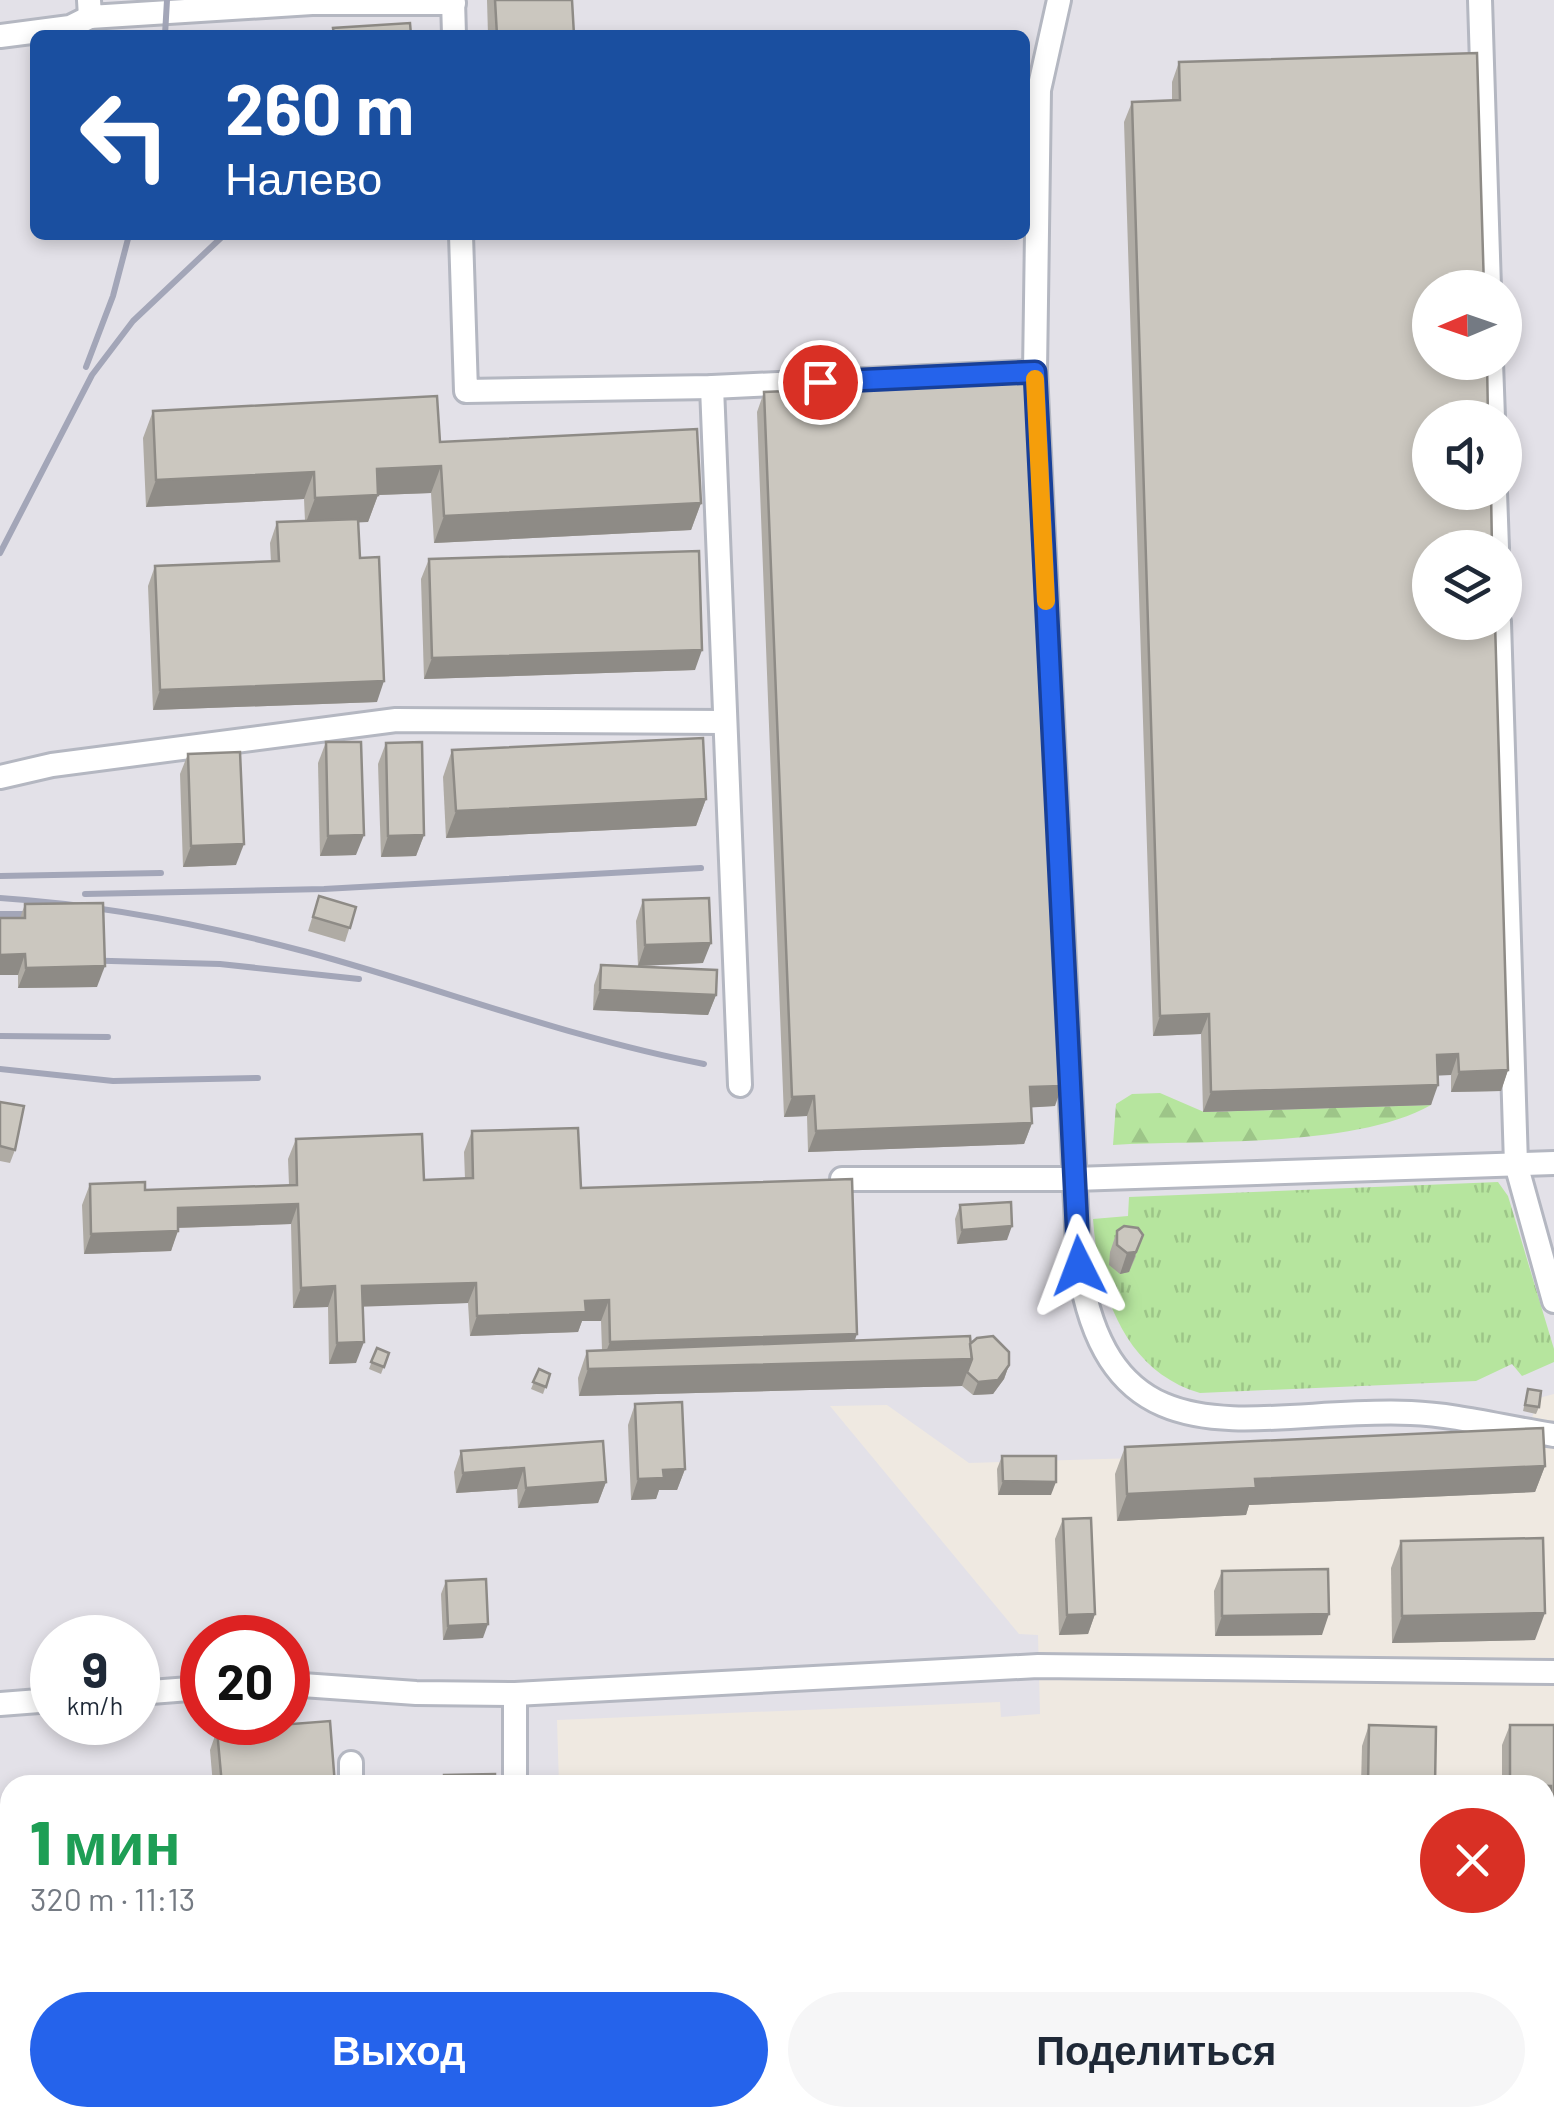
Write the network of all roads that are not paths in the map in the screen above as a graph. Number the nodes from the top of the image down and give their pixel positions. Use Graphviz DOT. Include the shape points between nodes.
graph roads {
  1 [pos="1058,0"];
  2 [pos="1480,0"];
  3 [pos="312,2"];
  4 [pos="453,2"];
  5 [pos="89,9"];
  6 [pos="52,30"];
  7 [pos="454,30"];
  8 [pos="30,33"];
  9 [pos="0,36"];
  10 [pos="461,240"];
  11 [pos="1488,270"];
  12 [pos="1035,372"];
  13 [pos="712,386"];
  14 [pos="1500,640"];
  15 [pos="724,722"];
  16 [pos="0,777"];
  17 [pos="740,1085"];
  18 [pos="1554,1163"];
  19 [pos="1516,1164"];
  20 [pos="1074,1178"];
  21 [pos="842,1180"];
  22 [pos="1554,1301"];
  23 [pos="1554,1435"];
  24 [pos="1554,1672"];
  25 [pos="310,1684"];
  26 [pos="515,1694"];
  27 [pos="30,1702"];
  28 [pos="0,1704"];
  29 [pos="515,1775"];
  1 -- 12 [label="lane" via="1039,90"];
  2 -- 11 [label="lane"];
  3 -- 4 [label="lane"];
  3 -- 5 [label="lane"];
  4 -- 7 [label="lane"];
  5 -- 6 [label="lane" via="70,28"];
  8 -- 9 [label="lane"];
  10 -- 13 [label="lane" via="466,391"];
  12 -- 13 [label="lane"];
  12 -- 20 [label="lane"];
  13 -- 15 [label="lane"];
  14 -- 19 [label="lane"];
  15 -- 16 [label="lane" via="396,720"];
  15 -- 17 [label="lane"];
  18 -- 19 [label="lane"];
  19 -- 20 [label="lane"];
  19 -- 22 [label="lane"];
  20 -- 21 [label="lane"];
  20 -- 23 [label="lane" via="1079,1266 1090,1317 1113,1361 1155,1403 1208,1419 1408,1413"];
  24 -- 26 [label="lane" via="1038,1666"];
  25 -- 26 [label="lane"];
  26 -- 29 [label="lane"];
  27 -- 28 [label="lane"];
}
